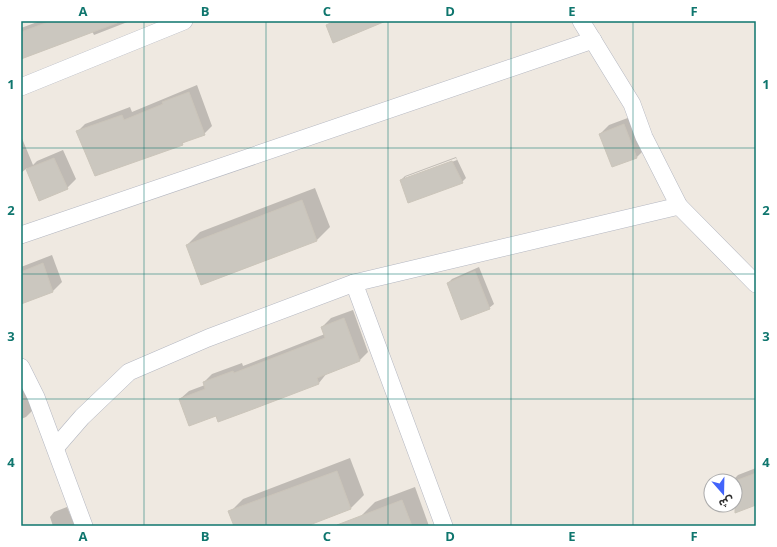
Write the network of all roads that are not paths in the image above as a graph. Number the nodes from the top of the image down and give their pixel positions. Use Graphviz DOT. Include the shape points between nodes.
graph roads {
  1 [pos="184,21"];
  2 [pos="581,21"];
  3 [pos="593,40"];
  4 [pos="21,87"];
  5 [pos="679,206"];
  6 [pos="21,235"];
  7 [pos="354,283"];
  8 [pos="756,284"];
  9 [pos="21,367"];
  10 [pos="56,447"];
  11 [pos="84,526"];
  12 [pos="444,526"];
  1 -- 4 [label="street"];
  2 -- 3 [label="street"];
  3 -- 5 [label="street" via="632,104 644,137"];
  3 -- 6 [label="street"];
  5 -- 7 [label="street"];
  5 -- 8 [label="street"];
  7 -- 10 [label="street" via="208,338 128,372 82,417"];
  7 -- 12 [label="street"];
  9 -- 10 [label="street"];
  10 -- 11 [label="street"];
}
